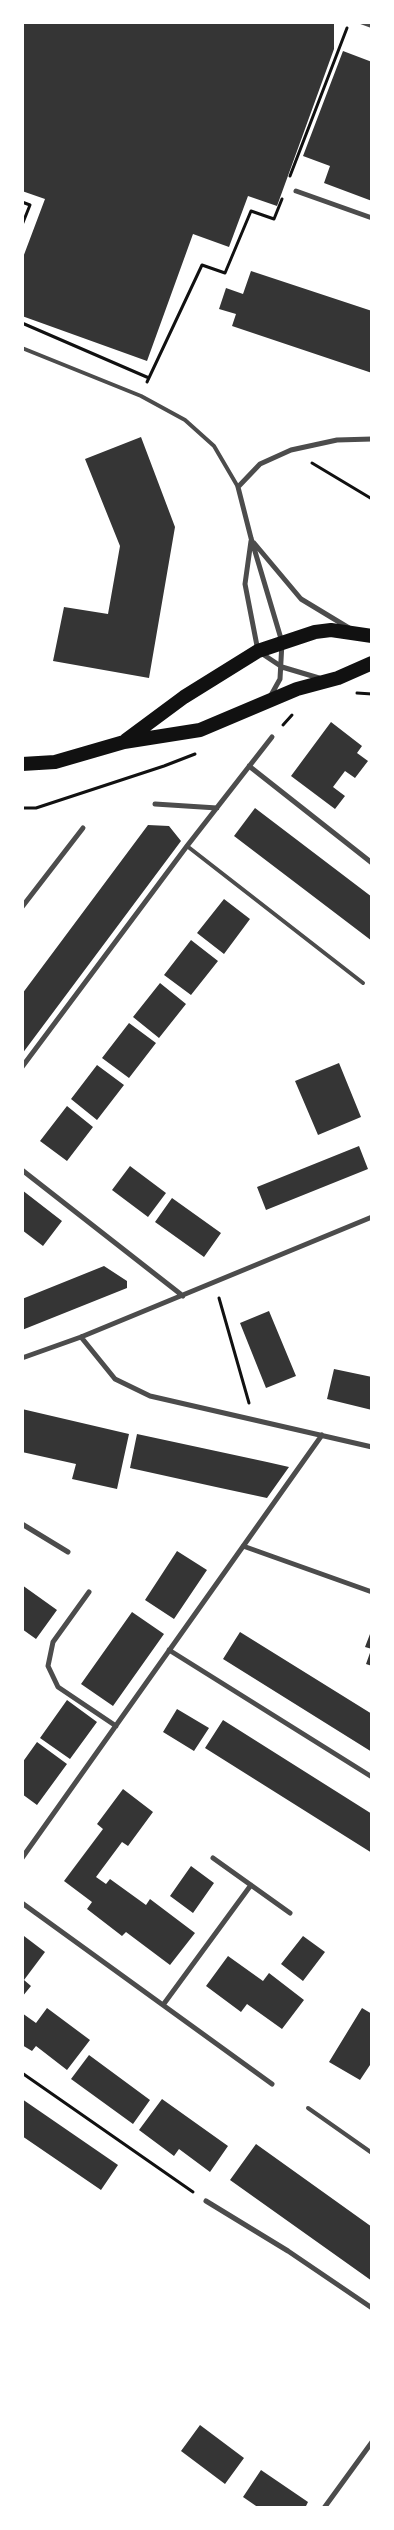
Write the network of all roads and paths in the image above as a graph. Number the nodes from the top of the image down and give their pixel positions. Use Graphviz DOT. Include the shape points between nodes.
graph roads {
  1 [pos="349,22"];
  2 [pos="361,22"];
  3 [pos="372,26"];
  4 [pos="290,179"];
  5 [pos="296,191"];
  6 [pos="283,194"];
  7 [pos="22,202"];
  8 [pos="372,218"];
  9 [pos="22,225"];
  10 [pos="22,323"];
  11 [pos="22,348"];
  12 [pos="149,378"];
  13 [pos="141,396"];
  14 [pos="372,440"];
  15 [pos="290,450"];
  16 [pos="238,487"];
  17 [pos="372,499"];
  18 [pos="251,538"];
  19 [pos="356,632"];
  20 [pos="372,636"];
  21 [pos="282,642"];
  22 [pos="258,651"];
  23 [pos="372,663"];
  24 [pos="282,667"];
  25 [pos="327,680"];
  26 [pos="267,702"];
  27 [pos="272,737"];
  28 [pos="124,742"];
  29 [pos="22,764"];
  30 [pos="249,766"];
  31 [pos="155,804"];
  32 [pos="217,808"];
  33 [pos="83,828"];
  34 [pos="187,846"];
  35 [pos="372,863"];
  36 [pos="22,907"];
  37 [pos="363,983"];
  38 [pos="22,1067"];
  39 [pos="22,1170"];
  40 [pos="372,1217"];
  41 [pos="214,1281"];
  42 [pos="183,1296"];
  43 [pos="81,1337"];
  44 [pos="22,1358"];
  45 [pos="253,1419"];
  46 [pos="322,1435"];
  47 [pos="372,1447"];
  48 [pos="22,1524"];
  49 [pos="243,1546"];
  50 [pos="68,1552"];
  51 [pos="89,1592"];
  52 [pos="372,1592"];
  53 [pos="170,1650"];
  54 [pos="116,1726"];
  55 [pos="372,1777"];
  56 [pos="22,1858"];
  57 [pos="214,1858"];
  58 [pos="251,1885"];
  59 [pos="22,1904"];
  60 [pos="290,1913"];
  61 [pos="163,2004"];
  62 [pos="22,2073"];
  63 [pos="272,2084"];
  64 [pos="308,2108"];
  65 [pos="372,2154"];
  66 [pos="206,2201"];
  67 [pos="372,2308"];
  68 [pos="372,2442"];
  69 [pos="324,2508"];
  1 -- 4 [label="path"];
  2 -- 3 [label="street"];
  5 -- 8 [label="street"];
  6 -- 12 [label="path" via="274,219 252,211 225,273 202,265"];
  7 -- 9 [label="path" via="30,205"];
  10 -- 12 [label="path"];
  11 -- 13 [label="lane"];
  12 -- 13 [label="path"];
  13 -- 16 [label="lane" via="185,420 214,446"];
  14 -- 15 [label="street" via="337,440"];
  15 -- 16 [label="street" via="260,464"];
  15 -- 17 [label="path"];
  16 -- 18 [label="street"];
  18 -- 19 [label="street" via="301,599"];
  18 -- 21 [label="street"];
  18 -- 22 [label="street" via="245,584"];
  19 -- 20 [label="highway"];
  19 -- 21 [label="highway" via="315,632"];
  21 -- 22 [label="highway"];
  21 -- 24 [label="street"];
  22 -- 24 [label="street"];
  22 -- 28 [label="highway" via="184,698"];
  23 -- 25 [label="highway"];
  24 -- 25 [label="street"];
  24 -- 26 [label="street" via="280,679"];
  25 -- 26 [label="highway"];
  26 -- 28 [label="highway" via="200,730"];
  27 -- 30 [label="street"];
  28 -- 29 [label="highway" via="55,762"];
  30 -- 32 [label="street"];
  30 -- 35 [label="street"];
  31 -- 32 [label="street"];
  32 -- 34 [label="street"];
  33 -- 36 [label="street"];
  34 -- 37 [label="lane"];
  34 -- 38 [label="street"];
  39 -- 42 [label="street"];
  40 -- 41 [label="street"];
  41 -- 42 [label="street"];
  41 -- 45 [label="path"];
  42 -- 43 [label="street"];
  43 -- 44 [label="street"];
  43 -- 45 [label="street" via="115,1379 150,1396"];
  45 -- 46 [label="street"];
  46 -- 47 [label="street"];
  46 -- 49 [label="street"];
  48 -- 50 [label="street"];
  49 -- 52 [label="street"];
  49 -- 53 [label="street"];
  51 -- 54 [label="street" via="53,1642 48,1666 58,1687"];
  53 -- 54 [label="street"];
  53 -- 55 [label="street"];
  54 -- 56 [label="street"];
  57 -- 58 [label="street"];
  58 -- 60 [label="street"];
  58 -- 61 [label="street"];
  59 -- 61 [label="street"];
  61 -- 63 [label="street"];
  62 -- 66 [label="path"];
  64 -- 65 [label="lane"];
  66 -- 67 [label="street" via="288,2250"];
  68 -- 69 [label="street"];
}
